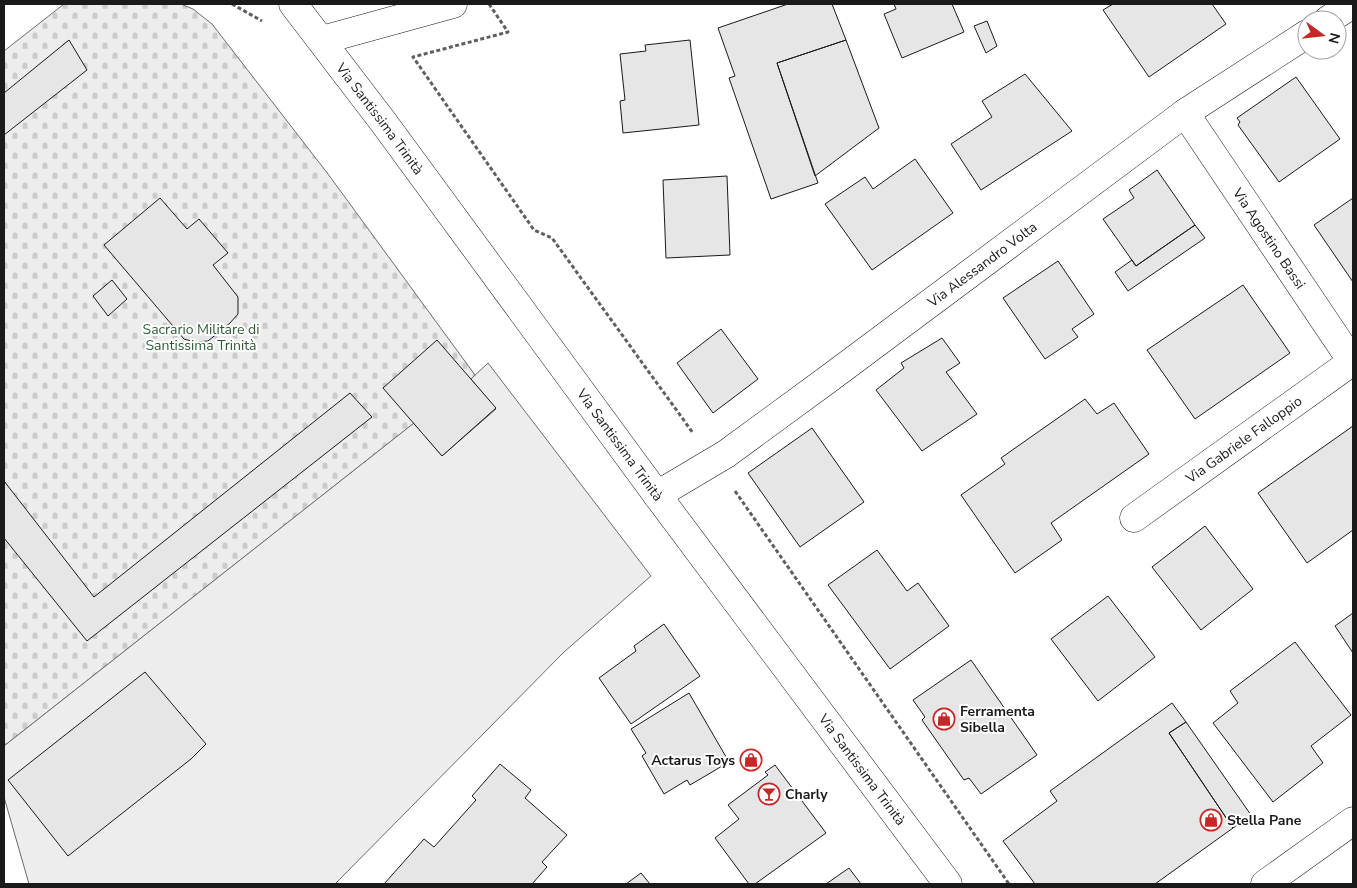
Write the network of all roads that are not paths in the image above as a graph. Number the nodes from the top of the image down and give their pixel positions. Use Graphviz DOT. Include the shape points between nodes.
graph roads {
  1 [pos="293,4"];
  2 [pos="453,4"];
  3 [pos="322,40"];
  4 [pos="1297,40"];
  5 [pos="1185,113"];
  6 [pos="1353,362"];
  7 [pos="657,495"];
  8 [pos="1134,518"];
  9 [pos="1353,821"];
  10 [pos="948,884"];
  11 [pos="1265,884"];
  1 -- 3 [label="street, Via Santissima Trinità"];
  2 -- 3 [label="street"];
  3 -- 7 [label="street, Via Santissima Trinità"];
  4 -- 5 [label="street, Via Alessandro Volta"];
  5 -- 6 [label="street, Via Agostino Bassi"];
  5 -- 7 [label="street, Via Alessandro Volta" via="827,380 714,461"];
  6 -- 8 [label="street, Via Gabriele Falloppio"];
  7 -- 10 [label="street, Via Santissima Trinità"];
  9 -- 11 [label="street"];
}
